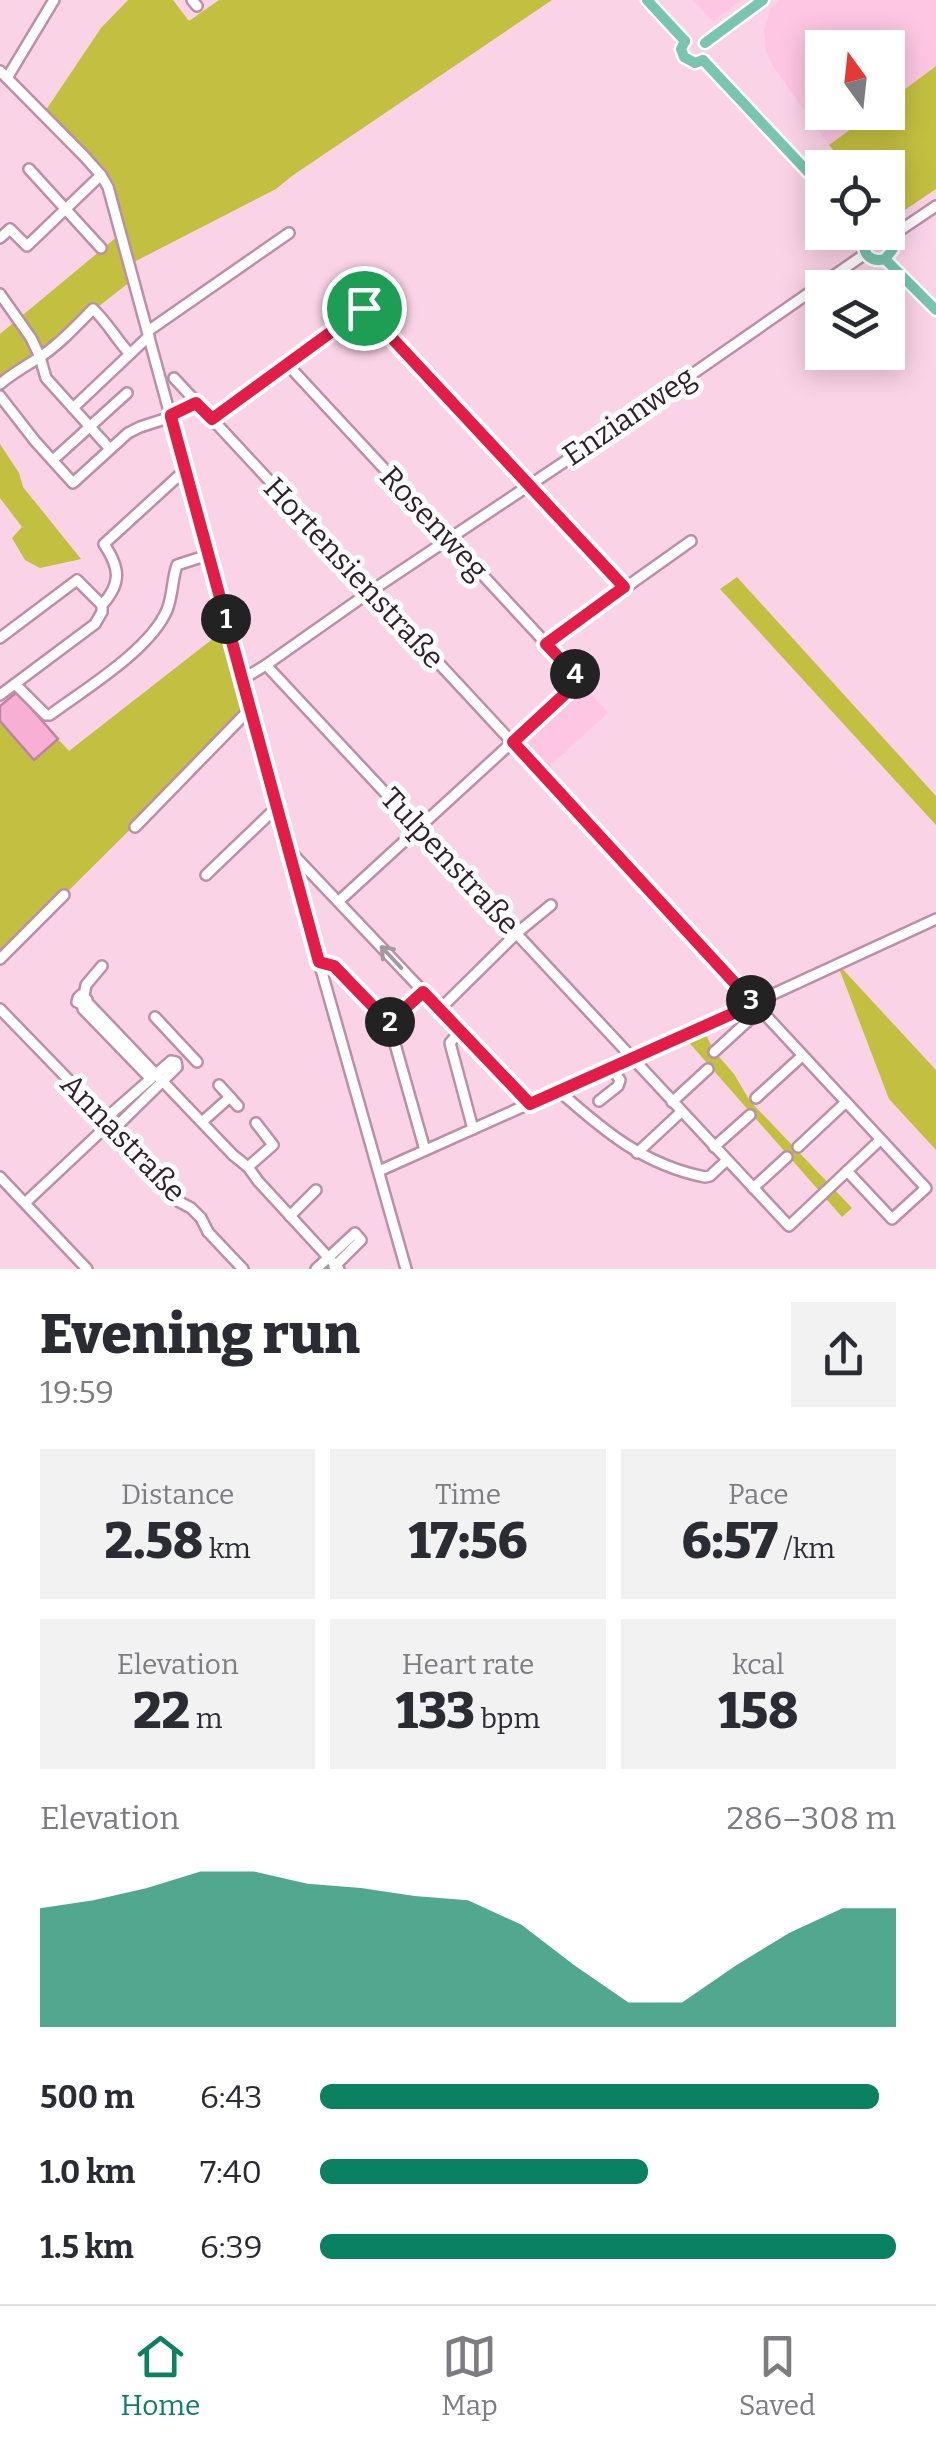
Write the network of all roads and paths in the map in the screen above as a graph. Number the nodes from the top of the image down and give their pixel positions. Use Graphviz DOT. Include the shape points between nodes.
graph roads {
  1 [pos="54,0"];
  2 [pos="647,0"];
  3 [pos="764,0"];
  4 [pos="686,41"];
  5 [pos="705,43"];
  6 [pos="704,60"];
  7 [pos="4,74"];
  8 [pos="28,169"];
  9 [pos="805,169"];
  10 [pos="101,175"];
  11 [pos="936,206"];
  12 [pos="65,208"];
  13 [pos="905,224"];
  14 [pos="290,233"];
  15 [pos="0,238"];
  16 [pos="101,248"];
  17 [pos="865,250"];
  18 [pos="891,250"];
  19 [pos="865,254"];
  20 [pos="888,256"];
  21 [pos="0,294"];
  22 [pos="936,306"];
  23 [pos="149,334"];
  24 [pos="130,354"];
  25 [pos="40,357"];
  26 [pos="288,365"];
  27 [pos="174,378"];
  28 [pos="0,384"];
  29 [pos="128,393"];
  30 [pos="0,396"];
  31 [pos="196,403"];
  32 [pos="72,408"];
  33 [pos="171,416"];
  34 [pos="212,419"];
  35 [pos="88,426"];
  36 [pos="110,450"];
  37 [pos="52,460"];
  38 [pos="185,470"];
  39 [pos="529,484"];
  40 [pos="448,539"];
  41 [pos="691,541"];
  42 [pos="208,555"];
  43 [pos="624,587"];
  44 [pos="371,591"];
  45 [pos="102,605"];
  46 [pos="0,638"];
  47 [pos="546,644"];
  48 [pos="266,665"];
  49 [pos="242,678"];
  50 [pos="15,684"];
  51 [pos="0,695"];
  52 [pos="250,710"];
  53 [pos="513,742"];
  54 [pos="278,807"];
  55 [pos="135,827"];
  56 [pos="419,829"];
  57 [pos="288,849"];
  58 [pos="206,875"];
  59 [pos="64,895"];
  60 [pos="339,901"];
  61 [pos="551,905"];
  62 [pos="936,919"];
  63 [pos="518,932"];
  64 [pos="0,959"];
  65 [pos="319,962"];
  66 [pos="102,966"];
  67 [pos="423,992"];
  68 [pos="757,1007"];
  69 [pos="0,1008"];
  70 [pos="440,1009"];
  71 [pos="155,1017"];
  72 [pos="389,1023"];
  73 [pos="460,1032"];
  74 [pos="187,1050"];
  75 [pos="714,1052"];
  76 [pos="802,1056"];
  77 [pos="632,1058"];
  78 [pos="197,1062"];
  79 [pos="611,1068"];
  80 [pos="708,1068"];
  81 [pos="156,1078"];
  82 [pos="219,1085"];
  83 [pos="559,1091"];
  84 [pos="230,1097"];
  85 [pos="756,1098"];
  86 [pos="599,1101"];
  87 [pos="672,1102"];
  88 [pos="846,1102"];
  89 [pos="530,1104"];
  90 [pos="238,1106"];
  91 [pos="681,1112"];
  92 [pos="750,1115"];
  93 [pos="202,1122"];
  94 [pos="256,1123"];
  95 [pos="109,1124"];
  96 [pos="473,1129"];
  97 [pos="880,1140"];
  98 [pos="798,1146"];
  99 [pos="714,1147"];
  100 [pos="425,1150"];
  101 [pos="637,1152"];
  102 [pos="787,1157"];
  103 [pos="726,1160"];
  104 [pos="248,1167"];
  105 [pos="379,1171"];
  106 [pos="848,1171"];
  107 [pos="0,1177"];
  108 [pos="753,1188"];
  109 [pos="316,1190"];
  110 [pos="25,1203"];
  111 [pos="290,1216"];
  112 [pos="328,1257"];
  113 [pos="336,1268"];
  114 [pos="87,1269"];
  115 [pos="244,1269"];
  116 [pos="316,1269"];
  117 [pos="406,1269"];
  1 -- 7 [label="street"];
  2 -- 4 [label="main road"];
  3 -- 5 [label="main road"];
  4 -- 5 [label="main road"];
  4 -- 6 [label="main road" via="687,61"];
  5 -- 6 [label="main road"];
  6 -- 9 [label="main road"];
  7 -- 10 [label="street"];
  8 -- 12 [label="street"];
  10 -- 12 [label="street"];
  10 -- 23 [label="street"];
  11 -- 13 [label="street"];
  12 -- 15 [label="street" via="28,246 10,229"];
  12 -- 16 [label="street"];
  14 -- 23 [label="street"];
  17 -- 19 [label="main road"];
  18 -- 20 [label="main road"];
  19 -- 20 [label="main road" via="876,261"];
  19 -- 39 [label="street, Enzianweg"];
  20 -- 22 [label="main road"];
  21 -- 25 [label="street"];
  23 -- 24 [label="street"];
  23 -- 33 [label="street"];
  24 -- 25 [label="street" via="94,309"];
  24 -- 32 [label="street"];
  25 -- 28 [label="street"];
  25 -- 32 [label="street" via="46,378"];
  26 -- 34 [label="street"];
  26 -- 39 [label="street" via="364,308"];
  26 -- 40 [label="street, Rosenweg"];
  27 -- 31 [label="street, Hortensienstraße"];
  29 -- 35 [label="street"];
  30 -- 37 [label="street"];
  31 -- 33 [label="street"];
  31 -- 34 [label="street, Hortensienstraße"];
  32 -- 35 [label="street"];
  33 -- 36 [label="street" via="134,430"];
  33 -- 38 [label="street"];
  34 -- 44 [label="street, Hortensienstraße"];
  35 -- 36 [label="street"];
  35 -- 37 [label="street"];
  36 -- 37 [label="street" via="74,483"];
  38 -- 42 [label="street"];
  38 -- 45 [label="street" via="104,544 116,580"];
  39 -- 40 [label="street, Enzianweg"];
  39 -- 43 [label="street"];
  40 -- 44 [label="street, Enzianweg"];
  40 -- 47 [label="street, Rosenweg"];
  41 -- 43 [label="street"];
  42 -- 49 [label="street"];
  42 -- 50 [label="street" via="177,564 170,602 154,631 50,715"];
  43 -- 47 [label="street"];
  44 -- 48 [label="street, Enzianweg"];
  44 -- 53 [label="street, Hortensienstraße"];
  45 -- 46 [label="street" via="76,580"];
  45 -- 50 [label="street" via="95,624"];
  47 -- 53 [label="street, Rosenweg" via="580,680"];
  48 -- 49 [label="street, Enzianweg"];
  48 -- 56 [label="street, Tulpenstraße"];
  49 -- 52 [label="street"];
  50 -- 51 [label="street"];
  52 -- 54 [label="street"];
  52 -- 55 [label="street"];
  53 -- 56 [label="street"];
  53 -- 68 [label="street, Hortensienstraße"];
  54 -- 57 [label="street"];
  54 -- 58 [label="street"];
  56 -- 60 [label="street"];
  56 -- 63 [label="street, Tulpenstraße"];
  57 -- 60 [label="street"];
  57 -- 65 [label="street"];
  59 -- 64 [label="street"];
  67 -- 60 [label="street, one-way"];
  61 -- 63 [label="street"];
  62 -- 68 [label="street"];
  63 -- 70 [label="street"];
  63 -- 77 [label="street, Tulpenstraße"];
  65 -- 72 [label="street" via="334,966"];
  65 -- 105 [label="street"];
  66 -- 81 [label="street" via="86,985 85,1001"];
  67 -- 70 [label="street"];
  67 -- 72 [label="street"];
  68 -- 75 [label="street"];
  68 -- 76 [label="street, Hortensienstraße"];
  68 -- 77 [label="street"];
  69 -- 95 [label="street, Annastraße"];
  70 -- 73 [label="street"];
  71 -- 74 [label="street"];
  72 -- 100 [label="street"];
  73 -- 89 [label="street"];
  73 -- 96 [label="street" via="450,1043"];
  74 -- 78 [label="street"];
  74 -- 81 [label="street" via="177,1067"];
  76 -- 85 [label="street"];
  76 -- 88 [label="street, Hortensienstraße"];
  77 -- 79 [label="street"];
  77 -- 87 [label="street, Tulpenstraße"];
  79 -- 83 [label="street"];
  79 -- 86 [label="street" via="618,1086"];
  80 -- 87 [label="street"];
  81 -- 93 [label="street"];
  81 -- 95 [label="street"];
  82 -- 84 [label="street"];
  83 -- 89 [label="street"];
  83 -- 101 [label="street"];
  84 -- 90 [label="street"];
  84 -- 93 [label="street"];
  87 -- 91 [label="street, Tulpenstraße"];
  88 -- 97 [label="street, Hortensienstraße"];
  88 -- 98 [label="street"];
  89 -- 96 [label="street"];
  91 -- 99 [label="street, Tulpenstraße"];
  91 -- 101 [label="street"];
  92 -- 99 [label="street"];
  93 -- 104 [label="street"];
  94 -- 104 [label="street" via="273,1145"];
  95 -- 110 [label="street"];
  95 -- 115 [label="street, Annastraße"];
  96 -- 100 [label="street"];
  97 -- 106 [label="street"];
  97 -- 106 [label="street, Hortensienstraße" via="926,1188 892,1219"];
  99 -- 103 [label="street, Tulpenstraße"];
  100 -- 105 [label="street"];
  101 -- 103 [label="street" via="705,1176"];
  102 -- 108 [label="street"];
  103 -- 108 [label="street, Tulpenstraße"];
  104 -- 111 [label="street"];
  105 -- 117 [label="street"];
  106 -- 108 [label="street, Tulpenstraße" via="788,1226"];
  107 -- 110 [label="street"];
  109 -- 111 [label="street"];
  110 -- 114 [label="street"];
  111 -- 112 [label="street"];
  112 -- 113 [label="street"];
  112 -- 113 [label="street" via="354,1233 361,1240"];
  112 -- 116 [label="street"];
}
